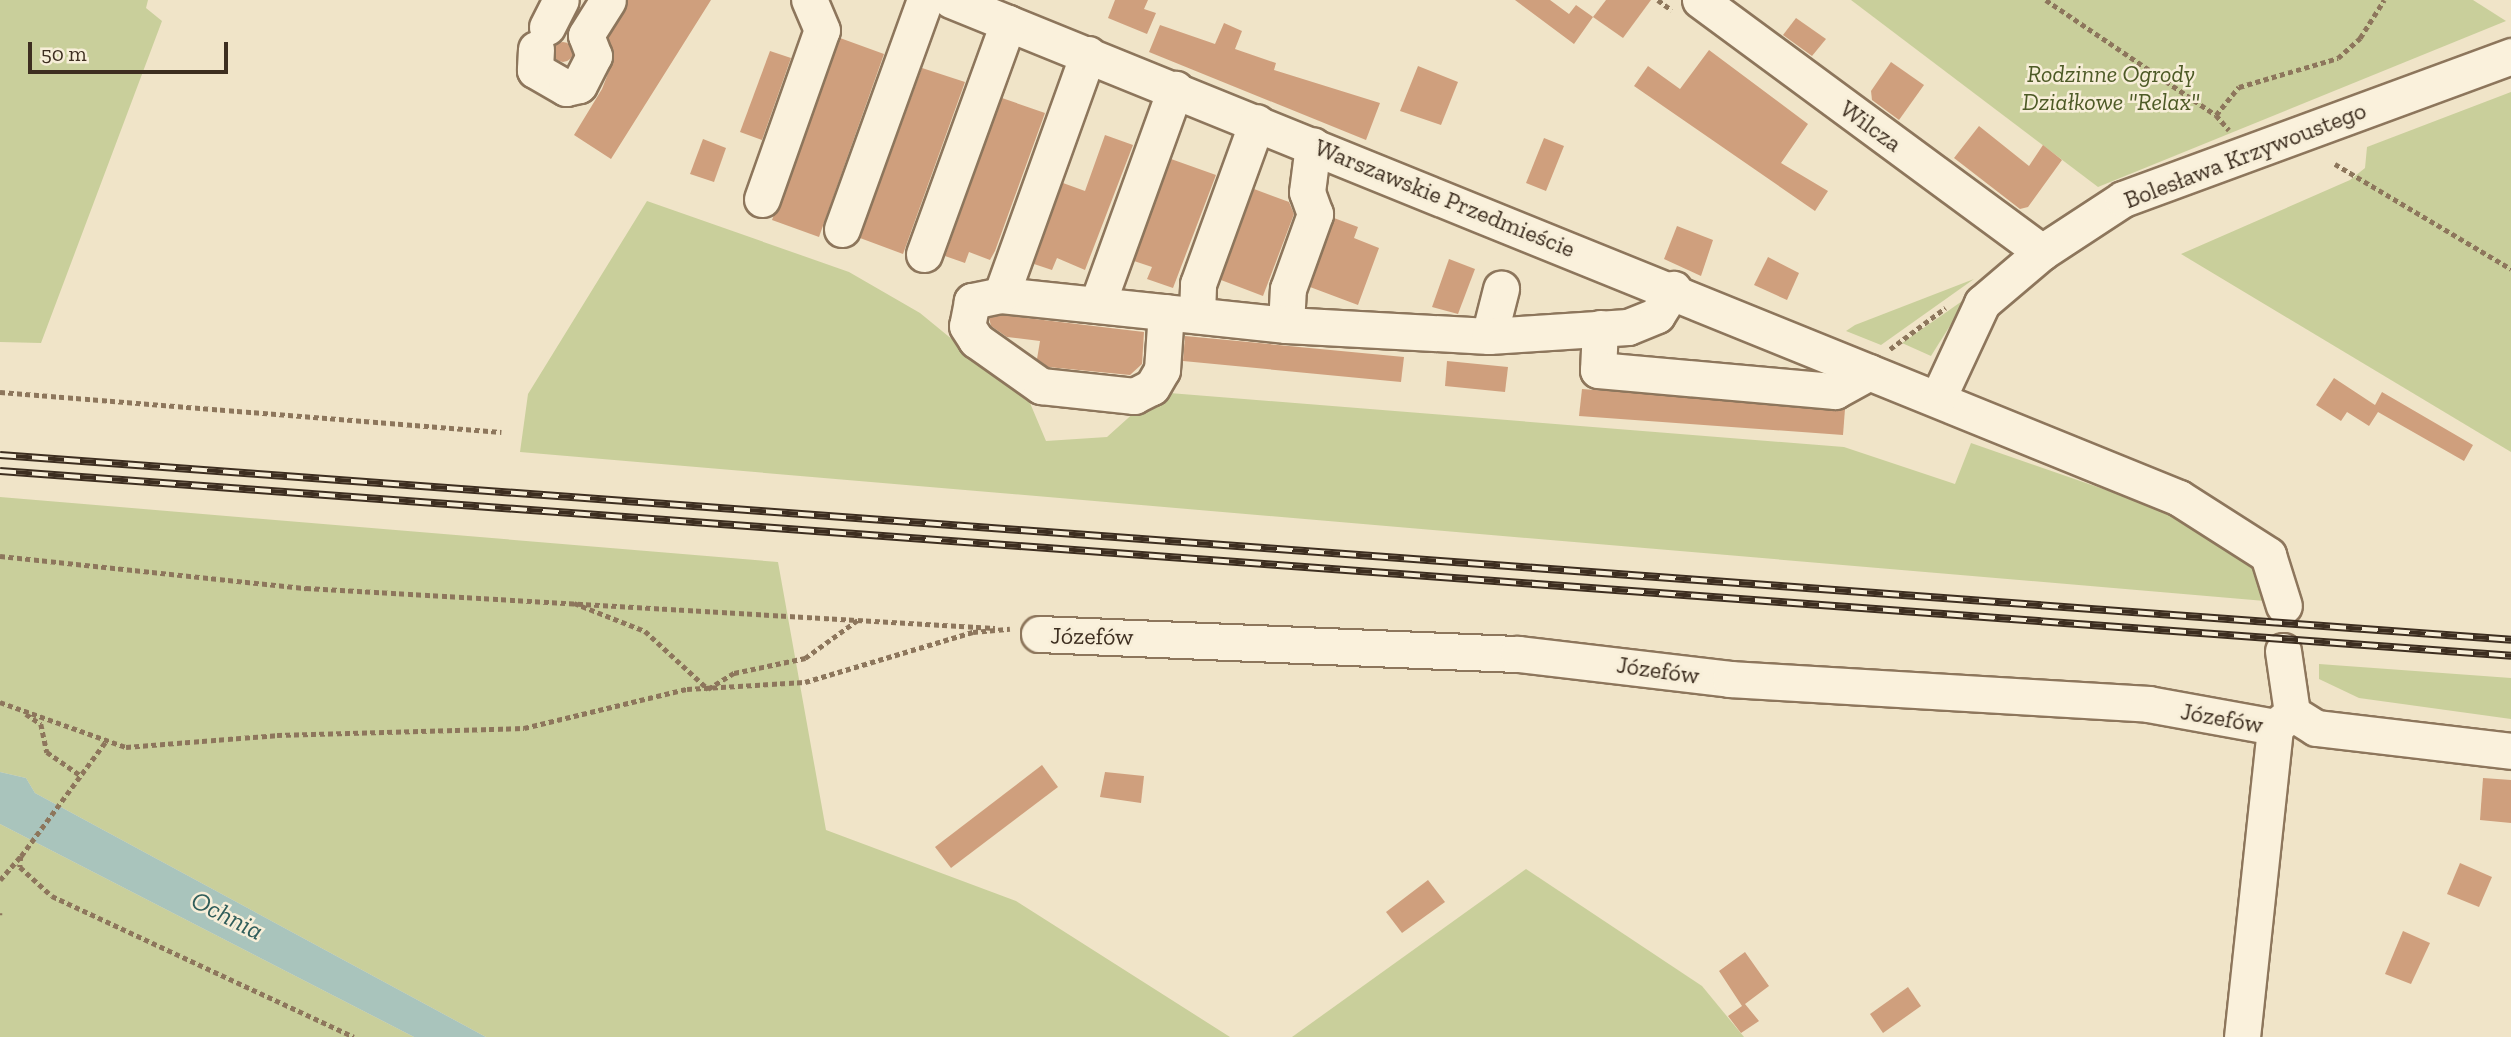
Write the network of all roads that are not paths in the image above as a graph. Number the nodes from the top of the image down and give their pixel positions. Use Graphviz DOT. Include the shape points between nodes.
graph roads {
  1 [pos="608,0"];
  2 [pos="809,0"];
  3 [pos="925,0"];
  4 [pos="951,0"];
  5 [pos="1700,0"];
  6 [pos="998,13"];
  7 [pos="548,26"];
  8 [pos="1087,54"];
  9 [pos="2511,56"];
  10 [pos="1175,89"];
  11 [pos="1257,122"];
  12 [pos="1313,145"];
  13 [pos="762,199"];
  14 [pos="842,229"];
  15 [pos="2042,252"];
  16 [pos="924,254"];
  17 [pos="1501,289"];
  18 [pos="1672,289"];
  19 [pos="1001,295"];
  20 [pos="1097,305"];
  21 [pos="1182,314"];
  22 [pos="1286,324"];
  23 [pos="1600,328"];
  24 [pos="1489,336"];
  25 [pos="1869,372"];
  26 [pos="1938,398"];
  27 [pos="2284,606"];
  28 [pos="1022,632"];
  29 [pos="2283,651"];
  30 [pos="2284,720"];
  31 [pos="2511,751"];
  32 [pos="2242,1037"];
  1 -- 7 [label="street" via="586,35 594,56 579,85 566,88 535,69"];
  2 -- 13 [label="street" via="822,30"];
  3 -- 14 [label="street"];
  4 -- 6 [label="street, Warszawskie Przedmieście"];
  5 -- 15 [label="street, Wilcza"];
  6 -- 8 [label="street, Warszawskie Przedmieście"];
  6 -- 16 [label="street"];
  8 -- 10 [label="street, Warszawskie Przedmieście"];
  8 -- 19 [label="street"];
  9 -- 15 [label="street, Bolesława Krzywoustego" via="2123,200"];
  10 -- 11 [label="street, Warszawskie Przedmieście"];
  10 -- 20 [label="street"];
  11 -- 12 [label="street, Warszawskie Przedmieście"];
  11 -- 21 [label="street" via="1198,284"];
  12 -- 18 [label="street, Warszawskie Przedmieście"];
  12 -- 22 [label="street" via="1307,192 1315,214 1288,289"];
  15 -- 26 [label="street, Bolesława Krzywoustego" via="1982,303"];
  17 -- 24 [label="street"];
  18 -- 23 [label="street" via="1657,315 1628,327"];
  18 -- 25 [label="street, Warszawskie Przedmieście"];
  19 -- 20 [label="street"];
  19 -- 21 [label="street" via="972,300 967,326 976,340 1041,386 1054,388 1134,396 1152,387"];
  20 -- 21 [label="street"];
  21 -- 22 [label="street"];
  22 -- 24 [label="street"];
  23 -- 24 [label="street"];
  23 -- 25 [label="street" via="1598,370 1835,391"];
  25 -- 26 [label="street, Warszawskie Przedmieście"];
  26 -- 27 [label="street" via="2210,513 2267,555"];
  28 -- 30 [label="street, Józefów" via="1518,654 1730,679 2148,704"];
  29 -- 30 [label="street, Józefów"];
  30 -- 31 [label="street, Józefów" via="2316,729"];
  30 -- 32 [label="street"];
}
